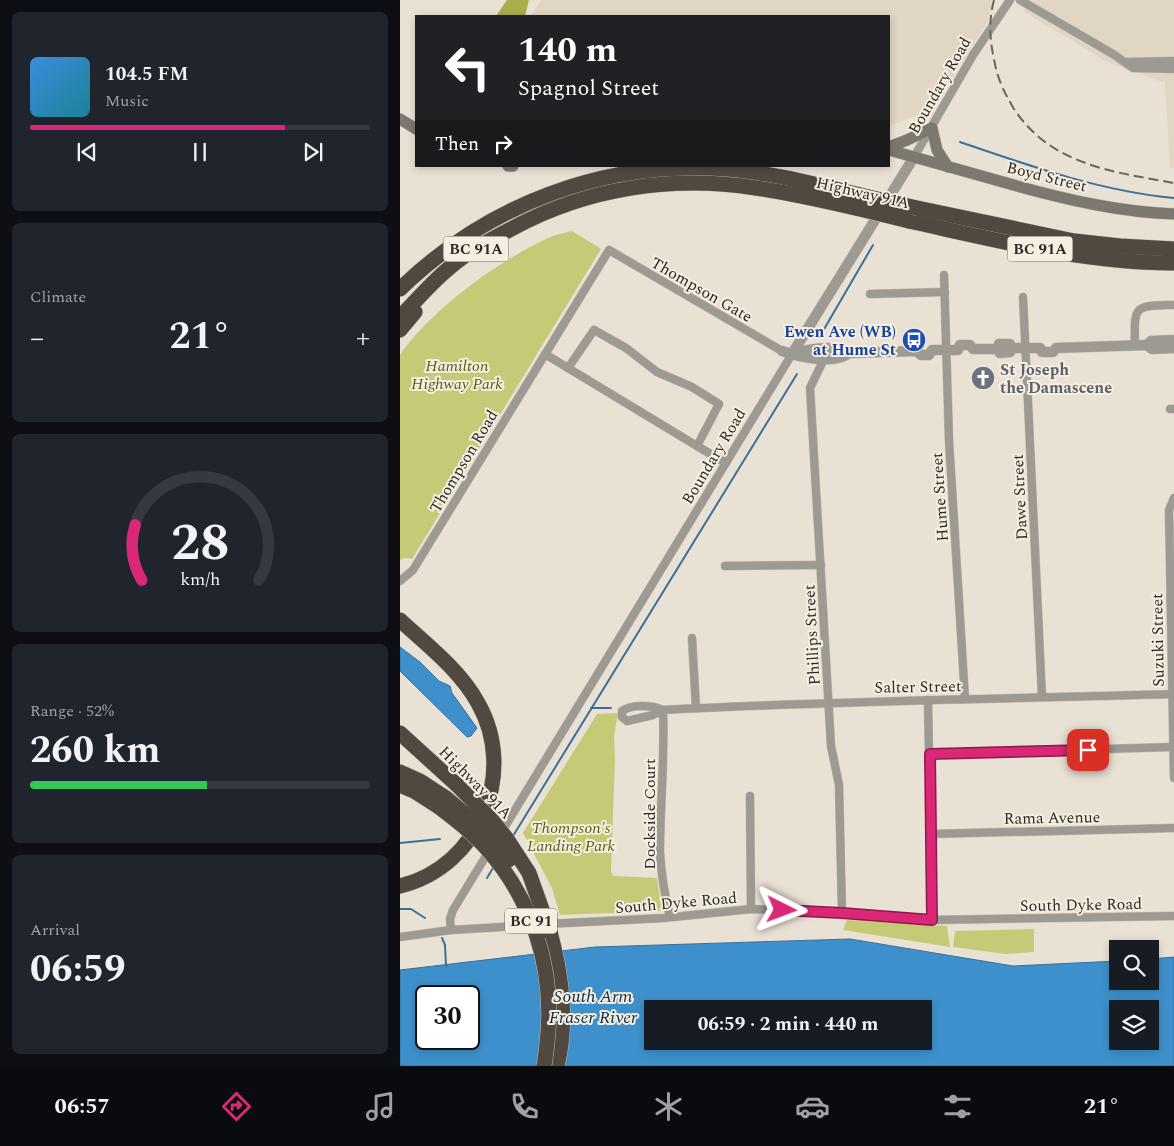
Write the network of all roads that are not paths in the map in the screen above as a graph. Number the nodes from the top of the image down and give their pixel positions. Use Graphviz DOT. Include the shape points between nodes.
graph roads {
  1 [pos="1010,0"];
  2 [pos="1020,0"];
  3 [pos="1174,61"];
  4 [pos="1126,62"];
  5 [pos="1174,68"];
  6 [pos="400,119"];
  7 [pos="415,127"];
  8 [pos="932,128"];
  9 [pos="890,148"];
  10 [pos="890,148"];
  11 [pos="914,157"];
  12 [pos="948,167"];
  13 [pos="864,203"];
  14 [pos="566,204"];
  15 [pos="913,214"];
  16 [pos="1174,214"];
  17 [pos="1174,249"];
  18 [pos="609,250"];
  19 [pos="1174,263"];
  20 [pos="944,275"];
  21 [pos="400,289"];
  22 [pos="945,292"];
  23 [pos="870,294"];
  24 [pos="1023,297"];
  25 [pos="1174,305"];
  26 [pos="400,317"];
  27 [pos="809,327"];
  28 [pos="400,330"];
  29 [pos="1174,340"];
  30 [pos="1147,345"];
  31 [pos="1135,346"];
  32 [pos="1025,348"];
  33 [pos="1174,348"];
  34 [pos="815,350"];
  35 [pos="946,350"];
  36 [pos="787,352"];
  37 [pos="849,353"];
  38 [pos="544,354"];
  39 [pos="824,359"];
  40 [pos="568,368"];
  41 [pos="697,446"];
  42 [pos="726,462"];
  43 [pos="1174,501"];
  44 [pos="821,565"];
  45 [pos="726,566"];
  46 [pos="400,581"];
  47 [pos="1172,597"];
  48 [pos="400,620"];
  49 [pos="692,638"];
  50 [pos="1173,694"];
  51 [pos="1042,696"];
  52 [pos="965,699"];
  53 [pos="928,700"];
  54 [pos="829,702"];
  55 [pos="696,708"];
  56 [pos="663,710"];
  57 [pos="400,733"];
  58 [pos="1173,747"];
  59 [pos="930,754"];
  60 [pos="400,772"];
  61 [pos="1174,778"];
  62 [pos="400,785"];
  63 [pos="750,796"];
  64 [pos="443,802"];
  65 [pos="1174,828"];
  66 [pos="930,834"];
  67 [pos="400,886"];
  68 [pos="751,909"];
  69 [pos="842,913"];
  70 [pos="545,916"];
  71 [pos="1174,916"];
  72 [pos="670,917"];
  73 [pos="932,920"];
  74 [pos="450,930"];
  75 [pos="400,937"];
  76 [pos="544,1066"];
  77 [pos="557,1066"];
  1 -- 8 [label="street, Boundary Road" via="973,55"];
  2 -- 4 [label="street"];
  3 -- 4 [label="street"];
  4 -- 5 [label="street" via="1133,68"];
  6 -- 7 [label="main road"];
  8 -- 9 [label="main road"];
  8 -- 11 [label="street, Boundary Road"];
  8 -- 12 [label="main road" via="937,150"];
  10 -- 11 [label="main road, Boyd Street"];
  11 -- 12 [label="main road, Boyd Street"];
  11 -- 27 [label="street, Boundary Road"];
  12 -- 16 [label="main road, Boyd Street" via="1067,199"];
  13 -- 14 [label="highway, Highway 91A / BC 91A" via="757,188 682,182 643,186"];
  13 -- 15 [label="highway, Highway 91A / BC 91A, bridge"];
  13 -- 21 [label="highway, Highway 91A / BC 91A" via="788,178 728,169 661,169 613,176 540,197 481,226 446,249"];
  14 -- 26 [label="highway, Highway 91A / BC 91A" via="538,214 486,242 449,268"];
  14 -- 28 [label="highway" via="456,273 421,305"];
  15 -- 17 [label="highway, Highway 91A / BC 91A" via="1074,241"];
  15 -- 19 [label="highway, Highway 91A / BC 91A" via="1067,254"];
  18 -- 36 [label="street, Thompson Gate"];
  18 -- 38 [label="street, Thompson Road"];
  20 -- 22 [label="street, Hume Street"];
  22 -- 23 [label="street"];
  22 -- 35 [label="street, Hume Street"];
  24 -- 32 [label="street, Dawe Street"];
  25 -- 31 [label="street" via="1144,306 1138,310 1134,320"];
  27 -- 34 [label="street" via="809,341"];
  27 -- 36 [label="street, Boundary Road"];
  29 -- 30 [label="street" via="1151,340"];
  30 -- 31 [label="street"];
  30 -- 33 [label="street" via="1152,349"];
  31 -- 32 [label="street" via="1056,348 1053,352"];
  32 -- 35 [label="street" via="1012,348 1010,352 1000,353 997,349 973,349 970,354 960,355 958,350"];
  32 -- 51 [label="street, Dawe Street"];
  34 -- 36 [label="street"];
  34 -- 37 [label="street" via="842,349"];
  35 -- 37 [label="street" via="932,350 929,355 921,355 917,351"];
  35 -- 52 [label="street, Hume Street"];
  36 -- 39 [label="street"];
  36 -- 42 [label="street, Boundary Road"];
  37 -- 39 [label="street" via="844,358"];
  38 -- 40 [label="street"];
  38 -- 46 [label="street, Thompson Road" via="413,570"];
  39 -- 44 [label="street, Phillips Street" via="810,388"];
  40 -- 41 [label="street"];
  40 -- 41 [label="street" via="594,330 626,348 657,372 692,387 719,404"];
  41 -- 42 [label="street"];
  42 -- 74 [label="street, Boundary Road" via="453,910"];
  43 -- 47 [label="street, Suzuki Street" via="1169,510"];
  44 -- 45 [label="street"];
  44 -- 54 [label="street, Phillips Street"];
  47 -- 50 [label="street, Suzuki Street"];
  48 -- 67 [label="highway" via="454,670 478,702 492,740 494,764 488,804 469,840 434,871"];
  49 -- 55 [label="street"];
  50 -- 51 [label="street, Salter Street"];
  50 -- 58 [label="street, Suzuki Street"];
  51 -- 52 [label="street, Salter Street"];
  52 -- 53 [label="street, Salter Street"];
  53 -- 54 [label="street, Salter Street"];
  53 -- 59 [label="street"];
  54 -- 55 [label="street, Salter Street"];
  54 -- 69 [label="street, Phillips Street" via="831,746 839,785"];
  55 -- 56 [label="street, Salter Street"];
  56 -- 72 [label="street, Dockside Court" via="660,853"];
  57 -- 70 [label="highway, Highway 91A, bridge" via="491,819 529,873"];
  58 -- 59 [label="street"];
  58 -- 61 [label="street, Suzuki Street"];
  59 -- 66 [label="street"];
  60 -- 64 [label="highway, BC 91" via="420,782"];
  62 -- 64 [label="highway, BC 91"];
  63 -- 68 [label="street"];
  64 -- 70 [label="highway, BC 91, bridge" via="481,827 499,846"];
  64 -- 76 [label="highway, BC 91, bridge" via="489,851 511,881 537,934 549,989"];
  65 -- 66 [label="street, Rama Avenue"];
  66 -- 73 [label="street"];
  68 -- 69 [label="street, South Dyke Road"];
  68 -- 72 [label="street, South Dyke Road"];
  69 -- 73 [label="street, South Dyke Road"];
  70 -- 77 [label="highway, BC 91, bridge" via="562,987 563,1024"];
  71 -- 73 [label="street, South Dyke Road"];
  72 -- 74 [label="street, South Dyke Road"];
  74 -- 75 [label="street, South Dyke Road"];
}
